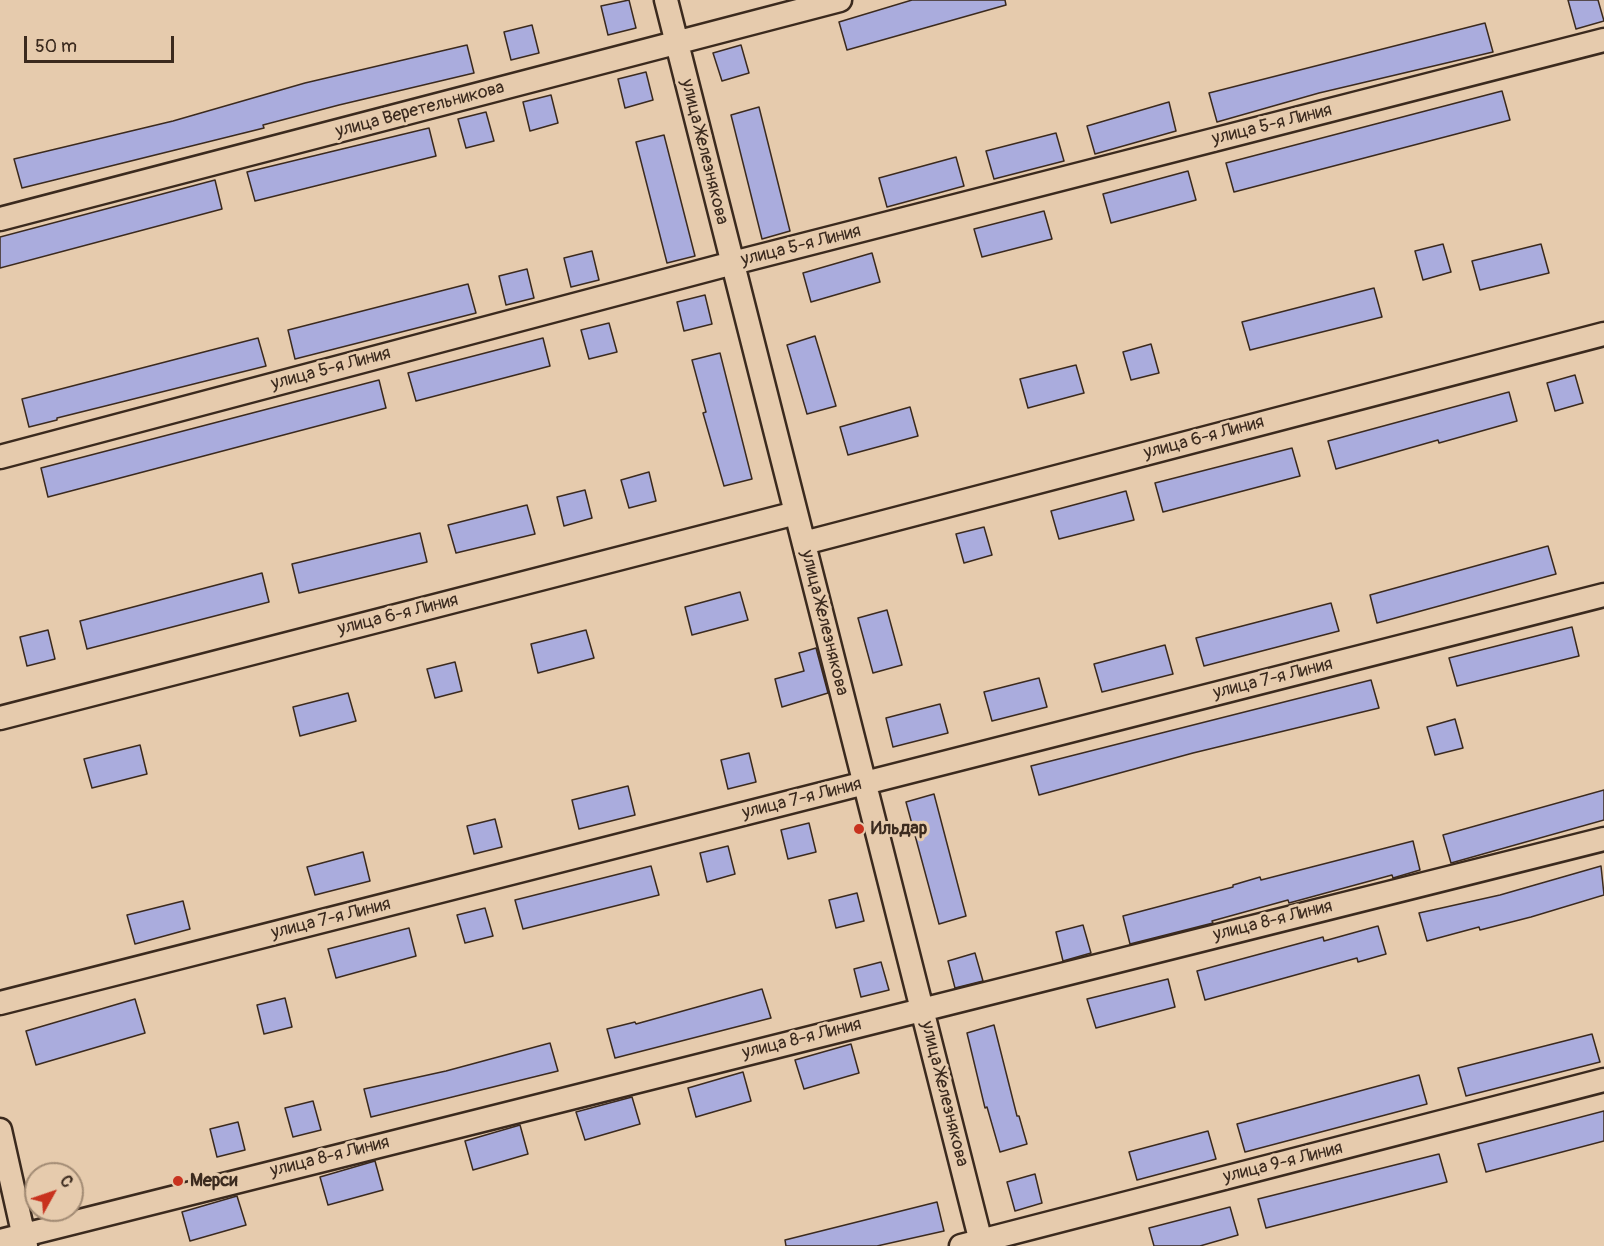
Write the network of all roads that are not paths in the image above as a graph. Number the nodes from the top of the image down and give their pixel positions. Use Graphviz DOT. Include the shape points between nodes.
graph roads {
  1 [pos="666,0"];
  2 [pos="840,0"];
  3 [pos="1604,40"];
  4 [pos="677,43"];
  5 [pos="0,219"];
  6 [pos="733,263"];
  7 [pos="1604,334"];
  8 [pos="0,457"];
  9 [pos="796,513"];
  10 [pos="804,543"];
  11 [pos="1604,595"];
  12 [pos="0,718"];
  13 [pos="864,783"];
  14 [pos="1604,839"];
  15 [pos="0,1003"];
  16 [pos="922,1009"];
  17 [pos="1604,1080"];
  18 [pos="0,1130"];
  19 [pos="25,1240"];
  20 [pos="0,1241"];
  21 [pos="975,1244"];
  1 -- 4 [label="street, улица Железнякова"];
  2 -- 4 [label="street, улица Веретельникова"];
  3 -- 6 [label="street, улица 5-я Линия"];
  4 -- 5 [label="street, улица Веретельникова"];
  4 -- 6 [label="street, улица Железнякова"];
  6 -- 8 [label="street, улица 5-я Линия"];
  6 -- 9 [label="street, улица Железнякова"];
  7 -- 10 [label="street, улица 6-я Линия"];
  9 -- 10 [label="street, улица Железнякова"];
  9 -- 12 [label="street, улица 6-я Линия"];
  10 -- 13 [label="street, улица Железнякова"];
  11 -- 13 [label="street, улица 7-я Линия"];
  13 -- 15 [label="street, улица 7-я Линия"];
  13 -- 16 [label="street, улица Железнякова"];
  14 -- 16 [label="street, улица 8-я Линия"];
  16 -- 19 [label="street, улица 8-я Линия"];
  16 -- 21 [label="street, улица Железнякова"];
  17 -- 21 [label="street, улица 9-я Линия"];
  18 -- 19 [label="street"];
  19 -- 20 [label="street, улица 8-я Линия"];
}
